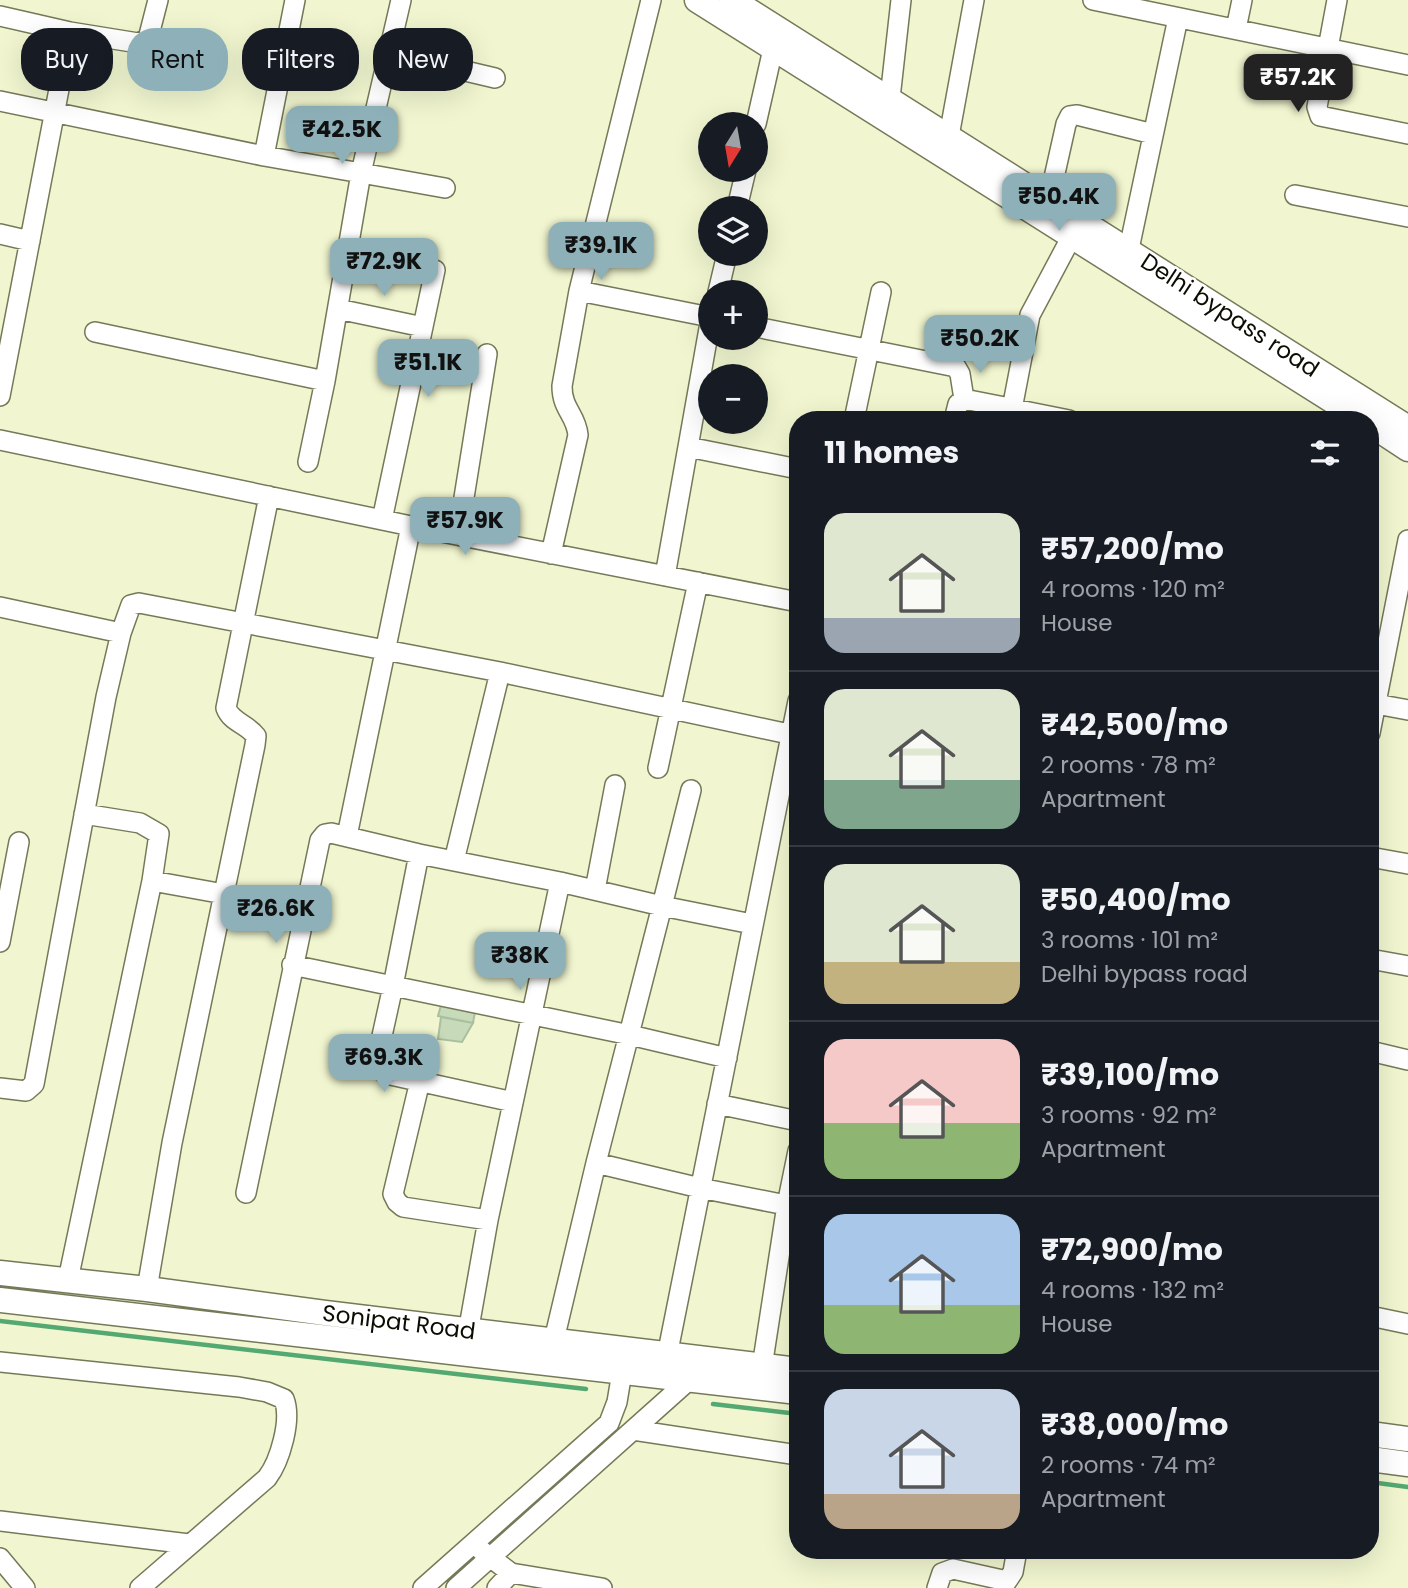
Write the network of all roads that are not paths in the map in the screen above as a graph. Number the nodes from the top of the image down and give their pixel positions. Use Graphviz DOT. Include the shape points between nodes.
graph roads {
  1 [pos="158,0"];
  2 [pos="295,0"];
  3 [pos="401,0"];
  4 [pos="650,0"];
  5 [pos="697,0"];
  6 [pos="901,0"];
  7 [pos="974,0"];
  8 [pos="1242,0"];
  9 [pos="1337,0"];
  10 [pos="1103,1"];
  11 [pos="740,2"];
  12 [pos="0,16"];
  13 [pos="1178,18"];
  14 [pos="52,28"];
  15 [pos="395,28"];
  16 [pos="1236,29"];
  17 [pos="113,38"];
  18 [pos="1326,48"];
  19 [pos="773,49"];
  20 [pos="1408,65"];
  21 [pos="473,73"];
  22 [pos="495,78"];
  23 [pos="58,91"];
  24 [pos="380,91"];
  25 [pos="890,98"];
  26 [pos="0,101"];
  27 [pos="759,112"];
  28 [pos="54,114"];
  29 [pos="1153,134"];
  30 [pos="1408,134"];
  31 [pos="949,136"];
  32 [pos="264,156"];
  33 [pos="361,173"];
  34 [pos="445,188"];
  35 [pos="1295,195"];
  36 [pos="1049,200"];
  37 [pos="1408,217"];
  38 [pos="0,234"];
  39 [pos="1072,236"];
  40 [pos="30,241"];
  41 [pos="1127,260"];
  42 [pos="435,270"];
  43 [pos="579,291"];
  44 [pos="881,292"];
  45 [pos="338,309"];
  46 [pos="698,315"];
  47 [pos="423,327"];
  48 [pos="768,329"];
  49 [pos="95,332"];
  50 [pos="868,349"];
  51 [pos="705,350"];
  52 [pos="487,354"];
  53 [pos="325,381"];
  54 [pos="0,396"];
  55 [pos="964,399"];
  56 [pos="1012,409"];
  57 [pos="856,411"];
  58 [pos="956,411"];
  59 [pos="1022,411"];
  60 [pos="1350,411"];
  61 [pos="1408,428"];
  62 [pos="1379,430"];
  63 [pos="0,440"];
  64 [pos="688,447"];
  65 [pos="1408,449"];
  66 [pos="308,462"];
  67 [pos="789,467"];
  68 [pos="269,496"];
  69 [pos="382,520"];
  70 [pos="411,526"];
  71 [pos="457,536"];
  72 [pos="1408,540"];
  73 [pos="551,554"];
  74 [pos="665,576"];
  75 [pos="698,582"];
  76 [pos="789,599"];
  77 [pos="0,607"];
  78 [pos="241,624"];
  79 [pos="121,633"];
  80 [pos="1379,650"];
  81 [pos="385,651"];
  82 [pos="500,673"];
  83 [pos="1379,705"];
  84 [pos="670,708"];
  85 [pos="1408,710"];
  86 [pos="789,734"];
  87 [pos="789,761"];
  88 [pos="658,768"];
  89 [pos="615,785"];
  90 [pos="691,790"];
  91 [pos="85,814"];
  92 [pos="347,836"];
  93 [pos="19,842"];
  94 [pos="419,854"];
  95 [pos="1379,859"];
  96 [pos="454,861"];
  97 [pos="1408,864"];
  98 [pos="152,881"];
  99 [pos="560,882"];
  100 [pos="594,890"];
  101 [pos="224,894"];
  102 [pos="662,905"];
  103 [pos="304,912"];
  104 [pos="752,924"];
  105 [pos="0,942"];
  106 [pos="1379,960"];
  107 [pos="292,965"];
  108 [pos="1408,966"];
  109 [pos="393,986"];
  110 [pos="532,1015"];
  111 [pos="630,1035"];
  112 [pos="1379,1053"];
  113 [pos="727,1058"];
  114 [pos="1408,1060"];
  115 [pos="420,1081"];
  116 [pos="0,1087"];
  117 [pos="513,1102"];
  118 [pos="717,1104"];
  119 [pos="789,1119"];
  120 [pos="596,1163"];
  121 [pos="700,1188"];
  122 [pos="246,1193"];
  123 [pos="789,1205"];
  124 [pos="488,1220"];
  125 [pos="789,1222"];
  126 [pos="0,1273"];
  127 [pos="68,1280"];
  128 [pos="147,1289"];
  129 [pos="0,1300"];
  130 [pos="1379,1318"];
  131 [pos="1408,1324"];
  132 [pos="554,1340"];
  133 [pos="466,1342"];
  134 [pos="624,1361"];
  135 [pos="0,1362"];
  136 [pos="665,1365"];
  137 [pos="762,1367"];
  138 [pos="789,1369"];
  139 [pos="689,1380"];
  140 [pos="789,1391"];
  141 [pos="633,1430"];
  142 [pos="1379,1435"];
  143 [pos="1408,1439"];
  144 [pos="789,1454"];
  145 [pos="1379,1461"];
  146 [pos="1408,1464"];
  147 [pos="0,1521"];
  148 [pos="189,1544"];
  149 [pos="473,1544"];
  150 [pos="0,1558"];
  151 [pos="491,1558"];
  152 [pos="1015,1559"];
  153 [pos="511,1573"];
  154 [pos="25,1588"];
  155 [pos="140,1588"];
  156 [pos="423,1588"];
  157 [pos="456,1588"];
  158 [pos="496,1588"];
  159 [pos="602,1588"];
  160 [pos="937,1588"];
  1 -- 17 [label="street" via="144,42"];
  2 -- 32 [label="street"];
  3 -- 15 [label="street"];
  4 -- 43 [label="street"];
  5 -- 19 [label="main road, Delhi bypass road"];
  6 -- 25 [label="street"];
  7 -- 31 [label="street"];
  8 -- 16 [label="street"];
  9 -- 18 [label="street"];
  10 -- 13 [label="street"];
  11 -- 25 [label="main road, Delhi bypass road"];
  12 -- 14 [label="street"];
  13 -- 16 [label="street"];
  13 -- 29 [label="street"];
  16 -- 18 [label="street"];
  18 -- 20 [label="street"];
  18 -- 30 [label="street" via="1317,107 1320,116"];
  19 -- 27 [label="street"];
  19 -- 39 [label="main road, Delhi bypass road"];
  21 -- 22 [label="street"];
  23 -- 28 [label="street"];
  24 -- 33 [label="street"];
  25 -- 31 [label="main road, Delhi bypass road"];
  26 -- 28 [label="street"];
  28 -- 32 [label="street"];
  28 -- 40 [label="street"];
  29 -- 36 [label="street" via="1070,116"];
  29 -- 41 [label="street"];
  31 -- 36 [label="main road, Delhi bypass road"];
  32 -- 33 [label="street"];
  33 -- 34 [label="street"];
  33 -- 45 [label="street"];
  35 -- 37 [label="street"];
  36 -- 41 [label="main road, Delhi bypass road"];
  38 -- 40 [label="street"];
  39 -- 41 [label="main road, Delhi bypass road"];
  39 -- 56 [label="street" via="1030,315"];
  40 -- 54 [label="street"];
  41 -- 60 [label="main road, Delhi bypass road"];
  41 -- 61 [label="main road, Delhi bypass road"];
  42 -- 47 [label="street"];
  43 -- 46 [label="street"];
  43 -- 73 [label="street" via="562,386 562,402 574,418 578,435"];
  44 -- 50 [label="street"];
  45 -- 47 [label="street"];
  45 -- 53 [label="street"];
  47 -- 69 [label="street"];
  48 -- 50 [label="street"];
  49 -- 53 [label="street"];
  50 -- 55 [label="street" via="956,367"];
  50 -- 57 [label="street"];
  51 -- 64 [label="street"];
  52 -- 71 [label="street"];
  53 -- 66 [label="street"];
  55 -- 56 [label="street"];
  55 -- 58 [label="street"];
  56 -- 59 [label="street"];
  62 -- 65 [label="main road, Delhi bypass road"];
  63 -- 68 [label="street"];
  64 -- 67 [label="street"];
  64 -- 74 [label="street"];
  68 -- 69 [label="street"];
  68 -- 78 [label="street"];
  69 -- 70 [label="street"];
  70 -- 71 [label="street"];
  70 -- 81 [label="street"];
  71 -- 73 [label="street"];
  72 -- 80 [label="street"];
  73 -- 74 [label="street"];
  74 -- 75 [label="street"];
  75 -- 76 [label="street"];
  75 -- 84 [label="street"];
  77 -- 79 [label="street"];
  78 -- 79 [label="street" via="139,603 131,605"];
  78 -- 81 [label="street"];
  78 -- 101 [label="street" via="226,708 256,736"];
  79 -- 91 [label="street"];
  81 -- 82 [label="street"];
  81 -- 92 [label="street"];
  82 -- 84 [label="street"];
  82 -- 96 [label="street"];
  83 -- 85 [label="street"];
  84 -- 86 [label="street"];
  84 -- 88 [label="street"];
  87 -- 104 [label="street"];
  89 -- 100 [label="street"];
  90 -- 102 [label="street"];
  91 -- 98 [label="street" via="140,823 159,834"];
  91 -- 116 [label="street" via="34,1084 26,1091"];
  92 -- 94 [label="street"];
  92 -- 103 [label="street" via="331,833 320,840"];
  93 -- 105 [label="street"];
  94 -- 96 [label="street"];
  94 -- 109 [label="street"];
  95 -- 97 [label="street"];
  96 -- 99 [label="street"];
  98 -- 101 [label="street"];
  98 -- 127 [label="street"];
  99 -- 100 [label="street"];
  99 -- 110 [label="street"];
  100 -- 102 [label="street"];
  101 -- 103 [label="street"];
  101 -- 128 [label="street"];
  102 -- 104 [label="street"];
  102 -- 111 [label="street"];
  103 -- 107 [label="street"];
  104 -- 113 [label="street"];
  106 -- 108 [label="street"];
  107 -- 109 [label="street"];
  107 -- 122 [label="street"];
  109 -- 110 [label="street"];
  109 -- 115 [label="street" via="377,1063 386,1074"];
  110 -- 111 [label="street"];
  110 -- 117 [label="street"];
  111 -- 113 [label="street"];
  111 -- 120 [label="street"];
  112 -- 114 [label="street"];
  113 -- 118 [label="street"];
  115 -- 117 [label="street"];
  115 -- 124 [label="street" via="393,1194 403,1207"];
  117 -- 124 [label="street"];
  118 -- 119 [label="street"];
  118 -- 121 [label="street"];
  120 -- 121 [label="street"];
  120 -- 132 [label="street"];
  121 -- 123 [label="street"];
  121 -- 136 [label="street"];
  124 -- 133 [label="street"];
  125 -- 137 [label="street"];
  126 -- 127 [label="main road, Sonipat Road"];
  127 -- 128 [label="main road, Sonipat Road"];
  128 -- 133 [label="main road, Sonipat Road"];
  129 -- 133 [label="main road, Sonipat Road"];
  130 -- 131 [label="street"];
  132 -- 133 [label="main road, Sonipat Road"];
  132 -- 134 [label="main road, Sonipat Road"];
  133 -- 134 [label="main road, Sonipat Road"];
  134 -- 136 [label="main road, Sonipat Road"];
  134 -- 149 [label="street" via="609,1423"];
  135 -- 148 [label="street" via="239,1387 285,1399 288,1409 277,1466"];
  136 -- 137 [label="main road, Sonipat Road"];
  136 -- 139 [label="main road, Sonipat Road"];
  137 -- 138 [label="main road, Sonipat Road"];
  139 -- 140 [label="main road, Sonipat Road"];
  139 -- 141 [label="street"];
  141 -- 144 [label="street"];
  141 -- 151 [label="street"];
  142 -- 143 [label="main road"];
  145 -- 146 [label="main road"];
  147 -- 148 [label="street"];
  148 -- 155 [label="street"];
  149 -- 151 [label="street"];
  149 -- 156 [label="street"];
  150 -- 154 [label="street"];
  151 -- 153 [label="street"];
  151 -- 157 [label="street"];
  152 -- 160 [label="street" via="1007,1581 954,1569 942,1573"];
  153 -- 158 [label="street"];
  153 -- 159 [label="street"];
}
